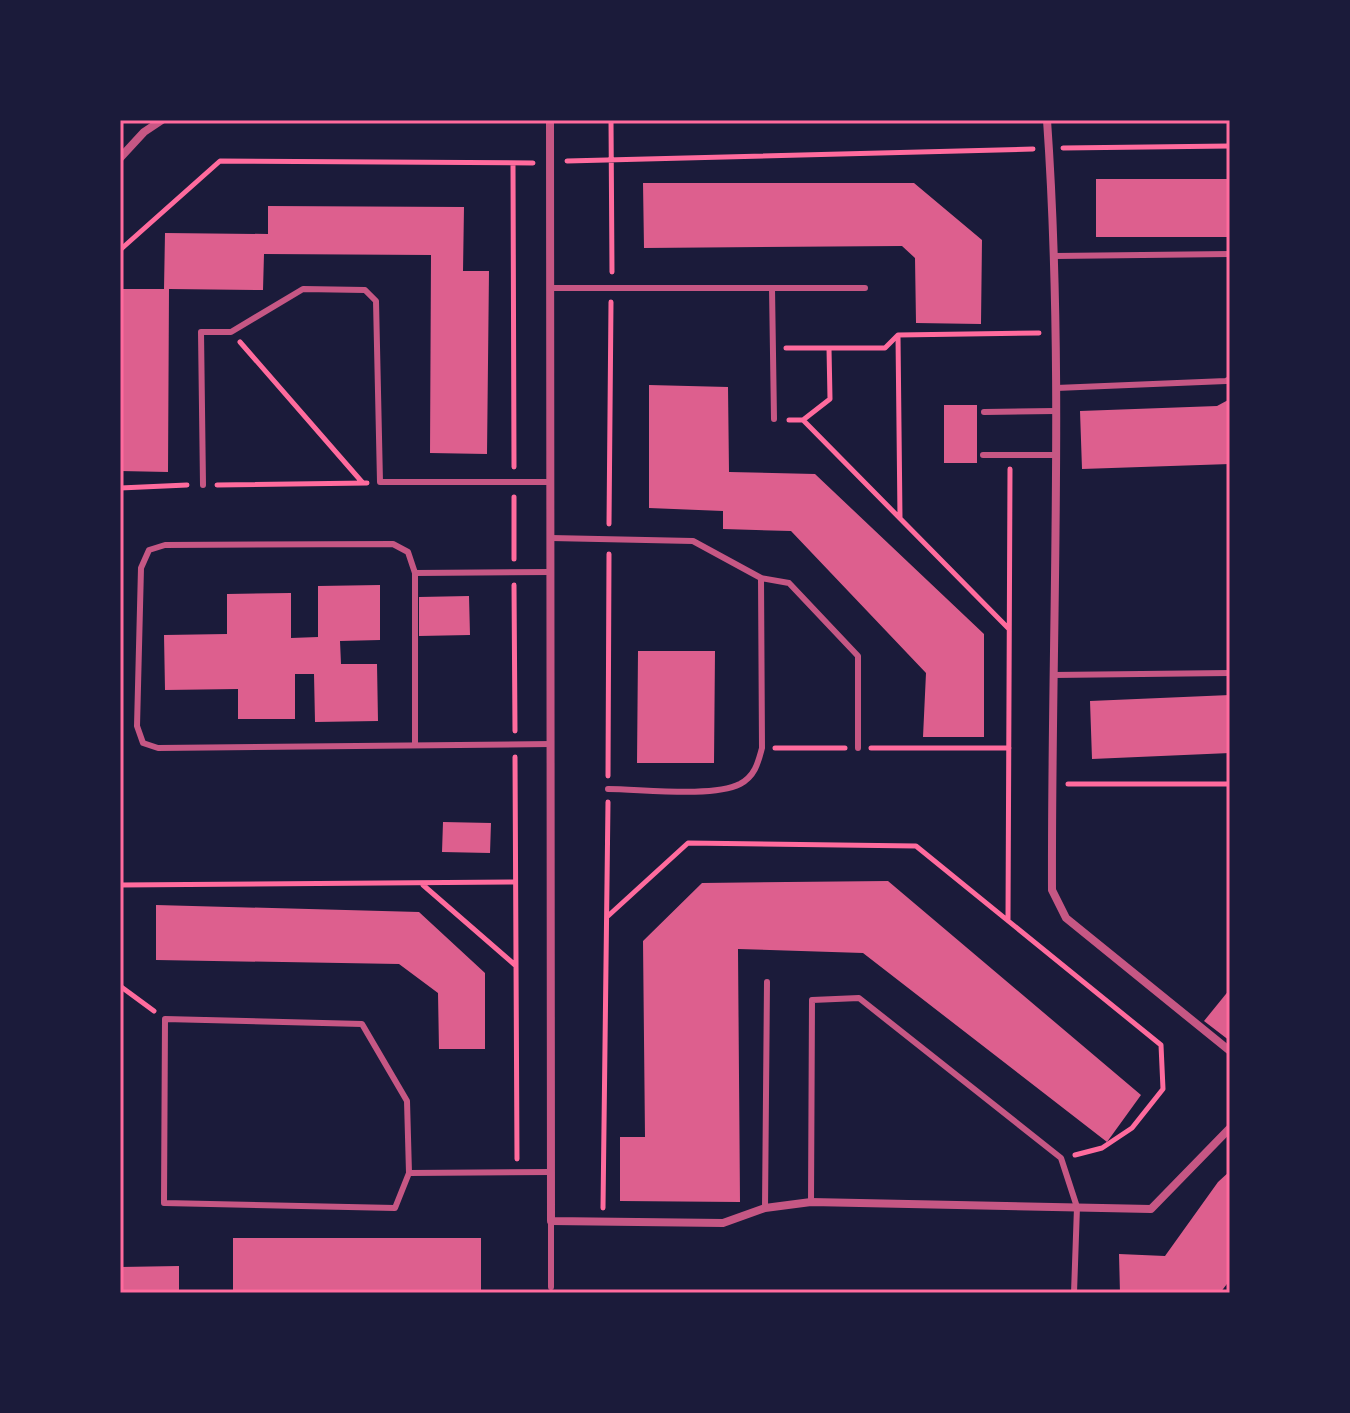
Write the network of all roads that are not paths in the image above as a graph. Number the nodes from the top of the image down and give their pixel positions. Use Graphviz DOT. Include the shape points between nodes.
graph roads {
  1 [pos="162,120"];
  2 [pos="550,120"];
  3 [pos="1047,120"];
  4 [pos="120,158"];
  5 [pos="1230,254"];
  6 [pos="1055,256"];
  7 [pos="551,288"];
  8 [pos="772,288"];
  9 [pos="865,288"];
  10 [pos="1230,379"];
  11 [pos="1056,388"];
  12 [pos="1055,411"];
  13 [pos="984,412"];
  14 [pos="774,419"];
  15 [pos="983,455"];
  16 [pos="1055,455"];
  17 [pos="551,482"];
  18 [pos="203,485"];
  19 [pos="551,538"];
  20 [pos="551,572"];
  21 [pos="415,573"];
  22 [pos="761,578"];
  23 [pos="1230,673"];
  24 [pos="1053,675"];
  25 [pos="551,744"];
  26 [pos="415,745"];
  27 [pos="858,748"];
  28 [pos="608,789"];
  29 [pos="767,982"];
  30 [pos="1230,1051"];
  31 [pos="1230,1128"];
  32 [pos="551,1172"];
  33 [pos="409,1173"];
  34 [pos="811,1202"];
  35 [pos="1077,1207"];
  36 [pos="765,1208"];
  37 [pos="551,1221"];
  38 [pos="551,1287"];
  39 [pos="543,1293"];
  40 [pos="559,1293"];
  41 [pos="1074,1293"];
  1 -- 4 [label="street"];
  2 -- 7 [label="street"];
  3 -- 6 [label="street"];
  5 -- 6 [label="lane"];
  6 -- 11 [label="street"];
  7 -- 8 [label="lane"];
  7 -- 17 [label="street"];
  8 -- 9 [label="lane"];
  8 -- 14 [label="lane"];
  10 -- 11 [label="lane"];
  11 -- 12 [label="street"];
  12 -- 13 [label="lane"];
  12 -- 16 [label="street"];
  15 -- 16 [label="lane"];
  16 -- 24 [label="street"];
  17 -- 18 [label="lane" via="380,482 376,301 365,290 303,289 231,332 201,332"];
  17 -- 19 [label="street"];
  19 -- 20 [label="street"];
  19 -- 22 [label="lane" via="693,541"];
  20 -- 21 [label="lane"];
  20 -- 25 [label="street"];
  21 -- 26 [label="lane"];
  21 -- 26 [label="lane" via="408,552 393,544 165,545 149,550 141,568 137,726 143,743 158,748"];
  22 -- 27 [label="lane" via="789,583 858,656"];
  22 -- 28 [label="lane" via="762,748 756,769 742,783 719,791"];
  23 -- 24 [label="lane"];
  24 -- 30 [label="street" via="1052,890 1066,918"];
  25 -- 26 [label="lane"];
  25 -- 32 [label="street"];
  29 -- 36 [label="lane"];
  31 -- 35 [label="street" via="1151,1209"];
  32 -- 33 [label="lane"];
  32 -- 37 [label="street"];
  33 -- 33 [label="lane" via="395,1208 164,1203 165,1019 362,1024 407,1101"];
  34 -- 35 [label="street"];
  34 -- 35 [label="lane" via="812,1000 859,998 1061,1158"];
  34 -- 36 [label="street"];
  35 -- 41 [label="lane"];
  36 -- 37 [label="street" via="723,1223"];
  37 -- 38 [label="lane"];
  38 -- 39 [label="lane"];
  38 -- 40 [label="lane"];
}
